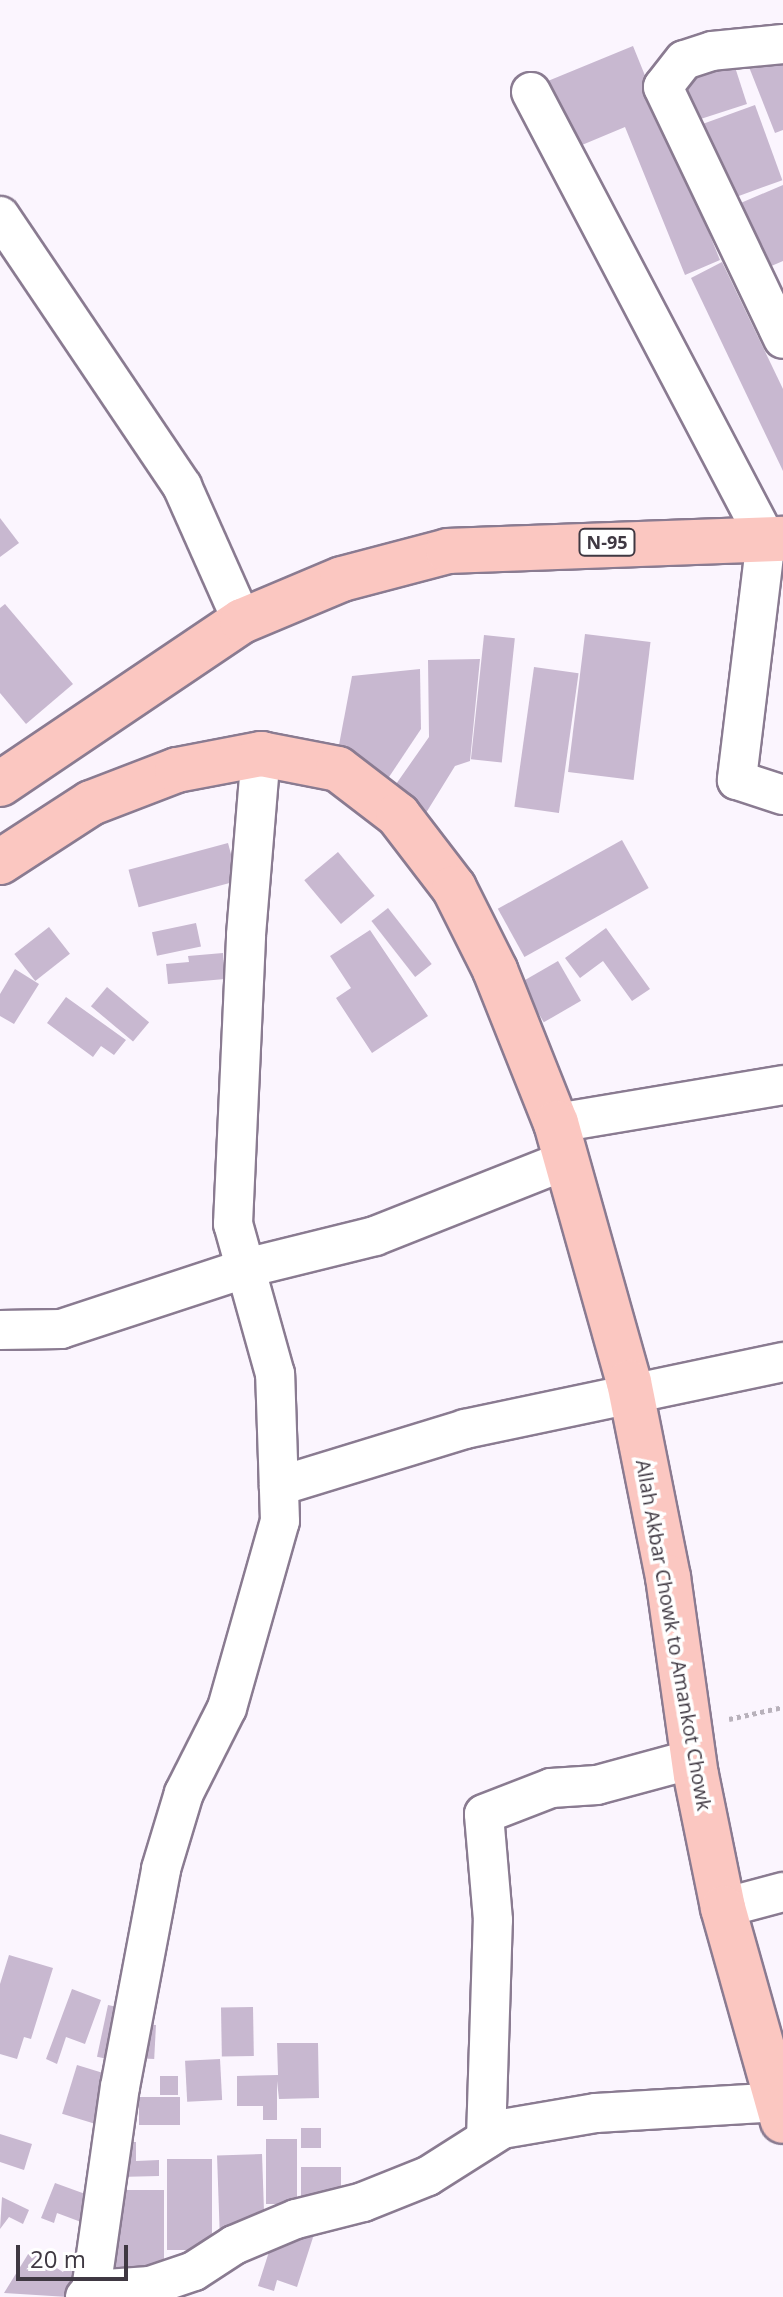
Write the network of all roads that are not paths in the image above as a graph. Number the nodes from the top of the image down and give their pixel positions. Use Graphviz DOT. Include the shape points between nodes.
graph roads {
  1 [pos="783,44"];
  2 [pos="531,92"];
  3 [pos="0,216"];
  4 [pos="783,339"];
  5 [pos="774,539"];
  6 [pos="242,621"];
  7 [pos="261,754"];
  8 [pos="0,784"];
  9 [pos="783,795"];
  10 [pos="0,862"];
  11 [pos="783,1085"];
  12 [pos="562,1141"];
  13 [pos="246,1268"];
  14 [pos="0,1330"];
  15 [pos="783,1362"];
  16 [pos="632,1396"];
  17 [pos="279,1486"];
  18 [pos="691,1743"];
  19 [pos="783,1892"];
  20 [pos="723,1908"];
  21 [pos="781,2111"];
  22 [pos="486,2139"];
  23 [pos="88,2293"];
  1 -- 4 [label="street" via="712,51 684,60 663,87"];
  2 -- 5 [label="street"];
  3 -- 6 [label="street" via="182,486"];
  5 -- 6 [label="main road, N-95" via="448,551 342,579"];
  5 -- 9 [label="street" via="737,780"];
  6 -- 8 [label="main road, N-95"];
  7 -- 10 [label="main road, Allah Akbar Chowk to Amankot Chowk" via="177,770 91,803"];
  7 -- 12 [label="main road, Allah Akbar Chowk to Amankot Chowk" via="338,769 398,815 454,888 495,970"];
  7 -- 13 [label="street" via="246,935 233,1224"];
  11 -- 12 [label="street"];
  12 -- 13 [label="street" via="375,1236"];
  12 -- 16 [label="main road, Allah Akbar Chowk to Amankot Chowk"];
  13 -- 14 [label="street" via="61,1329"];
  13 -- 17 [label="street" via="275,1374"];
  15 -- 16 [label="street"];
  16 -- 17 [label="street" via="465,1429"];
  16 -- 18 [label="main road, Allah Akbar Chowk to Amankot Chowk" via="668,1577"];
  17 -- 23 [label="street" via="280,1521 227,1708 184,1793 161,1869"];
  18 -- 20 [label="main road, Allah Akbar Chowk to Amankot Chowk"];
  18 -- 22 [label="street" via="597,1785 551,1788 484,1814 493,1920"];
  19 -- 20 [label="street"];
  20 -- 21 [label="main road, Allah Akbar Chowk to Amankot Chowk"];
  21 -- 22 [label="street" via="596,2113 502,2129"];
  22 -- 23 [label="street" via="428,2176 363,2202 296,2219 234,2245 194,2271 150,2286"];
}
